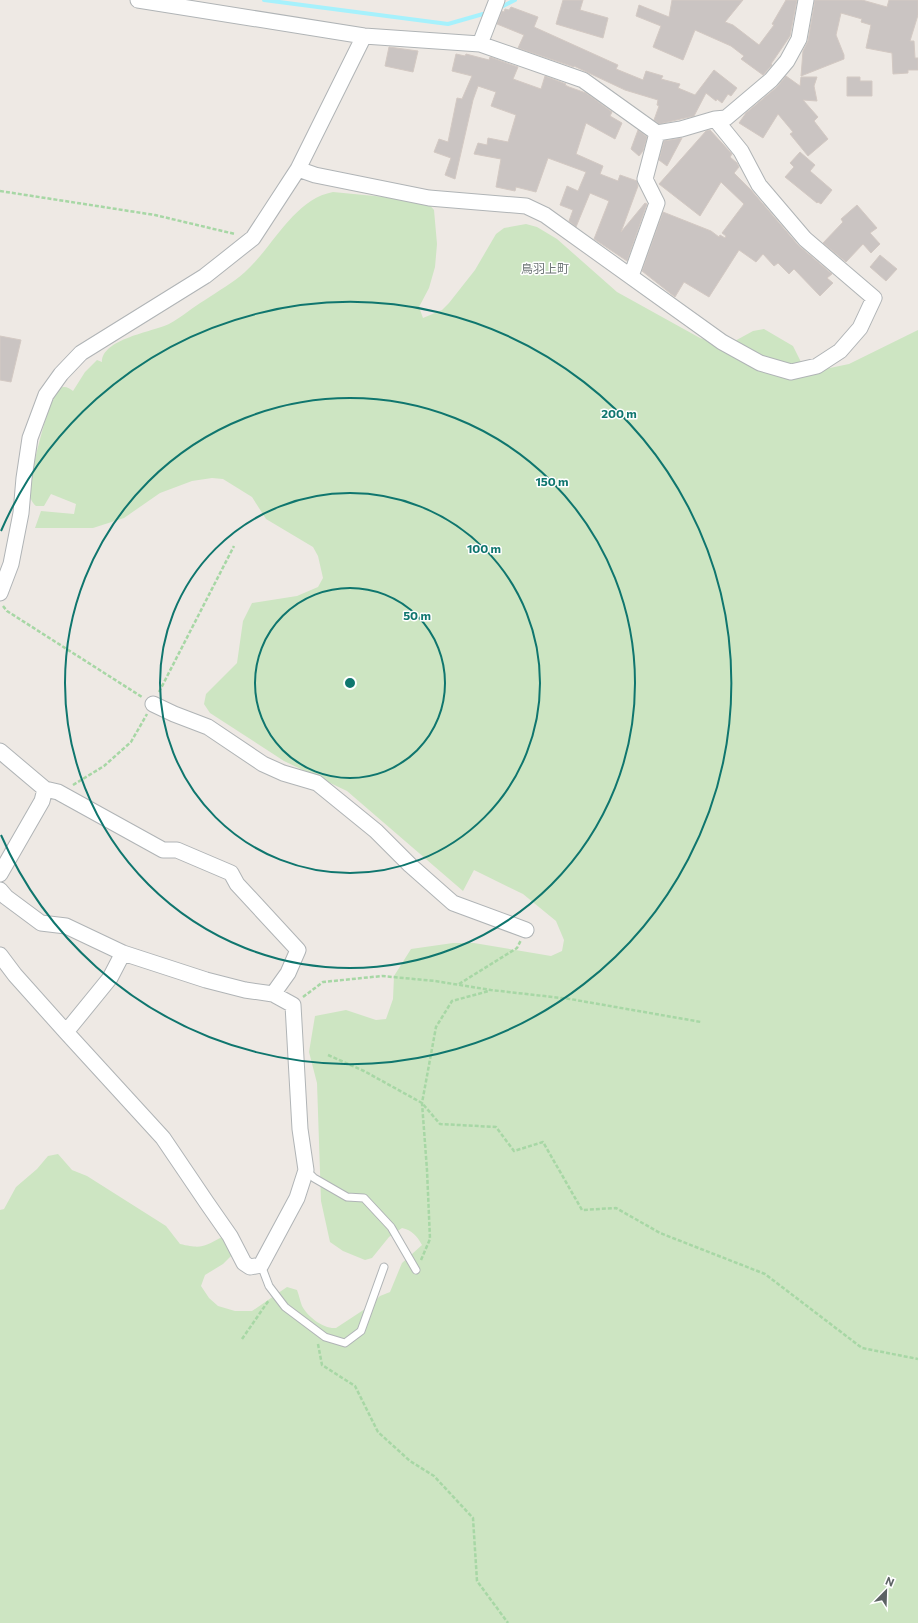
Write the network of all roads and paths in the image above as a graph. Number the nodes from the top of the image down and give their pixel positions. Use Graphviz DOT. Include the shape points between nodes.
graph roads {
  1 [pos="138,0"];
  2 [pos="497,0"];
  3 [pos="806,0"];
  4 [pos="364,36"];
  5 [pos="480,44"];
  6 [pos="715,119"];
  7 [pos="657,133"];
  8 [pos="298,169"];
  9 [pos="0,191"];
  10 [pos="253,238"];
  11 [pos="631,276"];
  12 [pos="234,546"];
  13 [pos="0,594"];
  14 [pos="0,602"];
  15 [pos="153,704"];
  16 [pos="0,751"];
  17 [pos="52,790"];
  18 [pos="0,874"];
  19 [pos="0,890"];
  20 [pos="526,930"];
  21 [pos="123,953"];
  22 [pos="0,955"];
  23 [pos="458,985"];
  24 [pos="491,990"];
  25 [pos="273,994"];
  26 [pos="293,1005"];
  27 [pos="701,1022"];
  28 [pos="66,1032"];
  29 [pos="328,1055"];
  30 [pos="422,1103"];
  31 [pos="306,1170"];
  32 [pos="261,1265"];
  33 [pos="384,1267"];
  34 [pos="416,1270"];
  35 [pos="274,1293"];
  36 [pos="315,1330"];
  37 [pos="242,1339"];
  38 [pos="918,1359"];
  39 [pos="508,1623"];
  1 -- 4 [label="street"];
  2 -- 5 [label="street"];
  3 -- 6 [label="street" via="799,38 787,61 771,80 726,118"];
  4 -- 5 [label="street"];
  4 -- 8 [label="street"];
  5 -- 7 [label="street" via="583,80"];
  6 -- 7 [label="street"];
  6 -- 11 [label="street" via="741,151 759,185 805,239 874,298 860,328 840,351 817,366 791,372 760,363 722,342"];
  7 -- 11 [label="street" via="645,179 657,203"];
  8 -- 10 [label="street"];
  8 -- 11 [label="street" via="315,175 429,198 526,206 545,215"];
  9 -- 10 [label="path" via="154,216"];
  10 -- 13 [label="street" via="205,276 81,353 46,395 30,438 21,513 11,564"];
  12 -- 15 [label="path"];
  14 -- 15 [label="path" via="7,611"];
  15 -- 17 [label="path" via="131,742 104,766 81,782"];
  15 -- 20 [label="street" via="208,727 263,764 317,783 376,831 453,903"];
  16 -- 17 [label="street"];
  17 -- 18 [label="street" via="42,801"];
  17 -- 25 [label="street" via="163,850 177,850 232,873 237,884 298,950 288,973"];
  19 -- 21 [label="street" via="41,923 66,926"];
  20 -- 23 [label="path" via="517,948"];
  21 -- 25 [label="street" via="206,980"];
  21 -- 28 [label="street" via="110,978"];
  22 -- 28 [label="street"];
  23 -- 24 [label="path"];
  23 -- 26 [label="path" via="382,976 323,982"];
  24 -- 27 [label="path" via="570,999"];
  24 -- 30 [label="path" via="452,1001 436,1027"];
  25 -- 26 [label="street"];
  26 -- 31 [label="street" via="300,1129"];
  28 -- 32 [label="street" via="163,1138 230,1236 244,1263 250,1267"];
  29 -- 30 [label="path" via="364,1071"];
  30 -- 34 [label="path" via="430,1239"];
  30 -- 38 [label="path" via="440,1124 496,1127 514,1151 543,1142 582,1210 616,1208 660,1234 765,1274 862,1348"];
  31 -- 32 [label="street" via="297,1198"];
  31 -- 34 [label="lane" via="314,1178 347,1196 364,1198 391,1227"];
  32 -- 35 [label="lane" via="268,1286"];
  33 -- 36 [label="lane" via="360,1331 345,1343 325,1337"];
  35 -- 36 [label="lane" via="285,1307"];
  35 -- 37 [label="path"];
  36 -- 39 [label="path" via="322,1365 355,1386 378,1432 410,1461 434,1476 473,1518 477,1581"];
}
